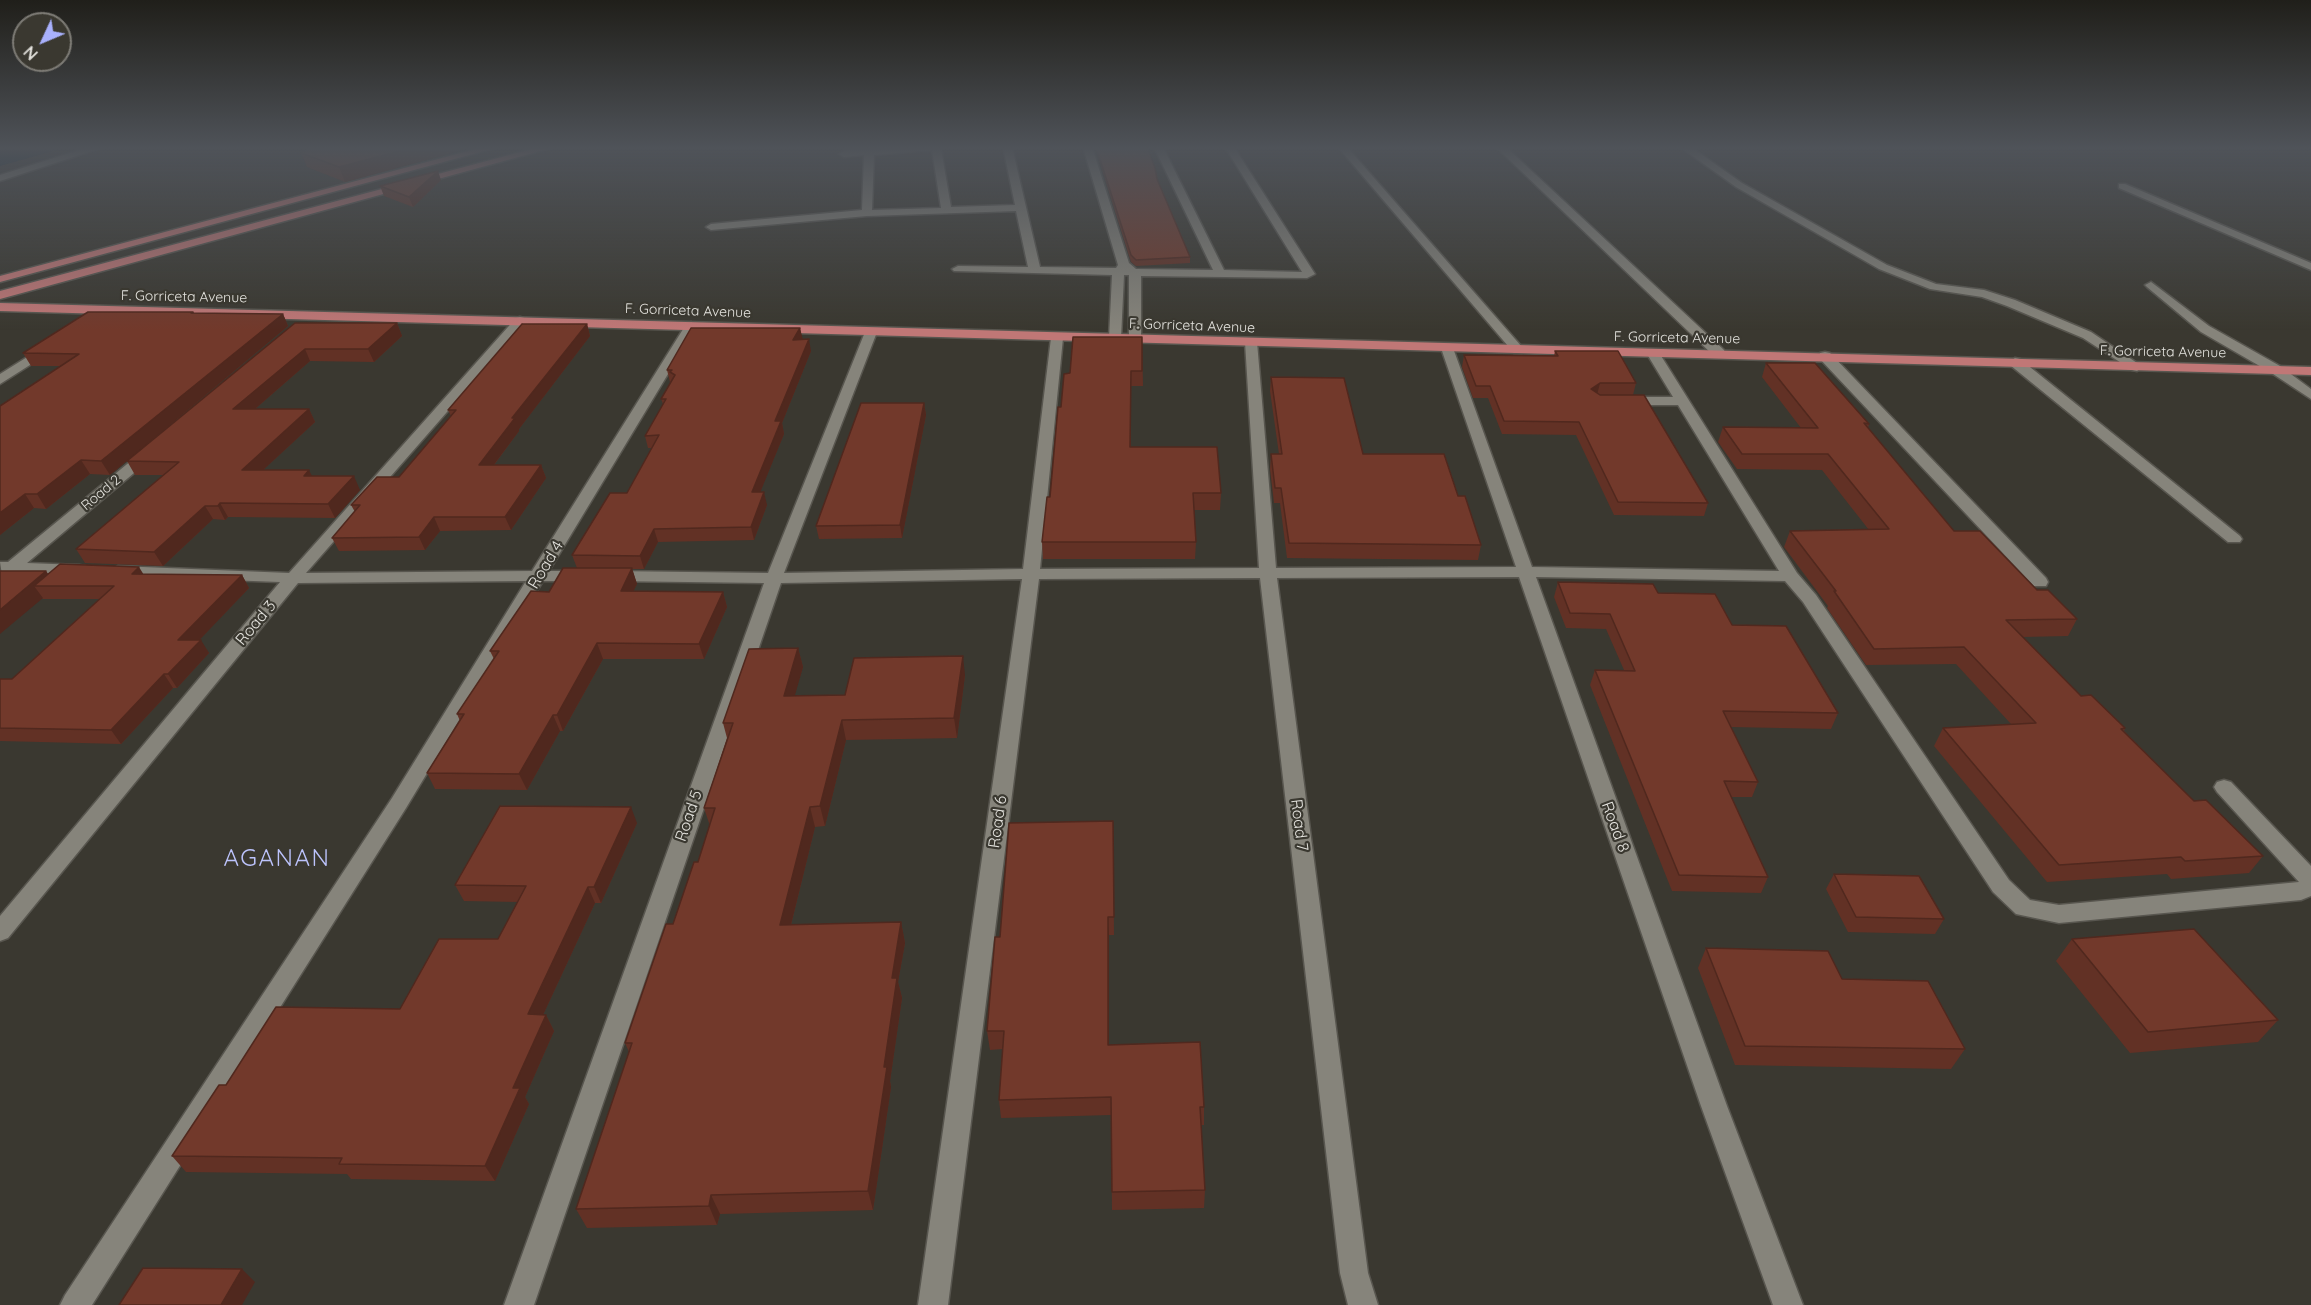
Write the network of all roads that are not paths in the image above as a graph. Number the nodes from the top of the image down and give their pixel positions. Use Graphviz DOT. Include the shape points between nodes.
graph roads {
  1 [pos="268,208"];
  2 [pos="325,208"];
  3 [pos="867,208"];
  4 [pos="1019,208"];
  5 [pos="1104,208"];
  6 [pos="1188,208"];
  7 [pos="1267,208"];
  8 [pos="1395,208"];
  9 [pos="1565,208"];
  10 [pos="1779,208"];
  11 [pos="2173,208"];
  12 [pos="946,210"];
  13 [pos="867,213"];
  14 [pos="711,226"];
  15 [pos="2311,267"];
  16 [pos="958,269"];
  17 [pos="1121,269"];
  18 [pos="1035,271"];
  19 [pos="1135,273"];
  20 [pos="1221,273"];
  21 [pos="0,279"];
  22 [pos="2151,285"];
  23 [pos="0,296"];
  24 [pos="0,305"];
  25 [pos="104,310"];
  26 [pos="313,315"];
  27 [pos="520,321"];
  28 [pos="85,323"];
  29 [pos="691,326"];
  30 [pos="295,330"];
  31 [pos="871,332"];
  32 [pos="1057,338"];
  33 [pos="1115,338"];
  34 [pos="1135,339"];
  35 [pos="57,342"];
  36 [pos="1251,342"];
  37 [pos="1447,348"];
  38 [pos="1518,350"];
  39 [pos="1719,353"];
  40 [pos="1653,354"];
  41 [pos="1825,356"];
  42 [pos="2015,362"];
  43 [pos="2137,367"];
  44 [pos="2275,369"];
  45 [pos="2311,371"];
  46 [pos="0,380"];
  47 [pos="2311,394"];
  48 [pos="1608,401"];
  49 [pos="1683,401"];
  50 [pos="159,445"];
  51 [pos="2234,539"];
  52 [pos="7,567"];
  53 [pos="1525,572"];
  54 [pos="1268,573"];
  55 [pos="1031,574"];
  56 [pos="540,575"];
  57 [pos="1790,576"];
  58 [pos="0,578"];
  59 [pos="293,578"];
  60 [pos="774,578"];
  61 [pos="2040,582"];
  62 [pos="2224,787"];
  63 [pos="2311,885"];
  64 [pos="0,932"];
  65 [pos="75,1305"];
  66 [pos="519,1305"];
  67 [pos="933,1305"];
  68 [pos="1363,1305"];
  69 [pos="1788,1305"];
  1 -- 21 [label="main road"];
  2 -- 23 [label="main road"];
  3 -- 13 [label="street"];
  4 -- 12 [label="street"];
  4 -- 18 [label="street"];
  5 -- 17 [label="street"];
  6 -- 20 [label="street"];
  7 -- 20 [label="street" via="1309,274"];
  8 -- 38 [label="street"];
  9 -- 39 [label="street"];
  10 -- 43 [label="street" via="1883,267 1934,287 1984,294 2010,303 2087,335"];
  11 -- 15 [label="street"];
  12 -- 13 [label="street"];
  13 -- 14 [label="street"];
  16 -- 18 [label="street"];
  17 -- 18 [label="street"];
  17 -- 19 [label="street"];
  17 -- 33 [label="street"];
  19 -- 20 [label="street"];
  19 -- 34 [label="street"];
  22 -- 44 [label="street" via="2205,328"];
  24 -- 25 [label="main road, F. Gorriceta Avenue"];
  25 -- 26 [label="main road, F. Gorriceta Avenue"];
  25 -- 28 [label="street"];
  26 -- 27 [label="main road, F. Gorriceta Avenue"];
  26 -- 30 [label="street"];
  27 -- 29 [label="main road, F. Gorriceta Avenue"];
  27 -- 59 [label="street, Road 3"];
  29 -- 31 [label="main road, F. Gorriceta Avenue"];
  29 -- 56 [label="street, Road 4"];
  31 -- 32 [label="main road, F. Gorriceta Avenue"];
  31 -- 60 [label="street, Road 5"];
  32 -- 33 [label="main road, F. Gorriceta Avenue"];
  32 -- 55 [label="street, Road 6"];
  33 -- 34 [label="main road, F. Gorriceta Avenue"];
  34 -- 36 [label="main road, F. Gorriceta Avenue"];
  35 -- 46 [label="street"];
  36 -- 37 [label="main road, F. Gorriceta Avenue"];
  36 -- 54 [label="street, Road 7"];
  37 -- 38 [label="main road, F. Gorriceta Avenue"];
  37 -- 53 [label="street, Road 8"];
  38 -- 40 [label="main road, F. Gorriceta Avenue"];
  39 -- 40 [label="main road, F. Gorriceta Avenue"];
  39 -- 41 [label="main road, F. Gorriceta Avenue"];
  40 -- 49 [label="street"];
  41 -- 42 [label="main road, F. Gorriceta Avenue"];
  41 -- 61 [label="street"];
  42 -- 43 [label="main road, F. Gorriceta Avenue"];
  42 -- 51 [label="street"];
  43 -- 44 [label="main road, F. Gorriceta Avenue"];
  44 -- 45 [label="main road, F. Gorriceta Avenue"];
  44 -- 47 [label="street"];
  48 -- 49 [label="street"];
  49 -- 57 [label="street"];
  50 -- 52 [label="street, Road 2"];
  52 -- 58 [label="street, Road 2"];
  52 -- 59 [label="street"];
  53 -- 54 [label="street"];
  53 -- 57 [label="street"];
  53 -- 69 [label="street, Road 8"];
  54 -- 55 [label="street"];
  54 -- 68 [label="street, Road 7" via="1354,1273"];
  55 -- 60 [label="street"];
  55 -- 67 [label="street, Road 6"];
  56 -- 59 [label="street"];
  56 -- 60 [label="street"];
  56 -- 65 [label="street, Road 4" via="399,803"];
  57 -- 63 [label="street" via="1810,599 2001,886 2024,909 2059,914 2301,891"];
  59 -- 64 [label="street, Road 3"];
  60 -- 66 [label="street, Road 5"];
  62 -- 63 [label="street"];
}
